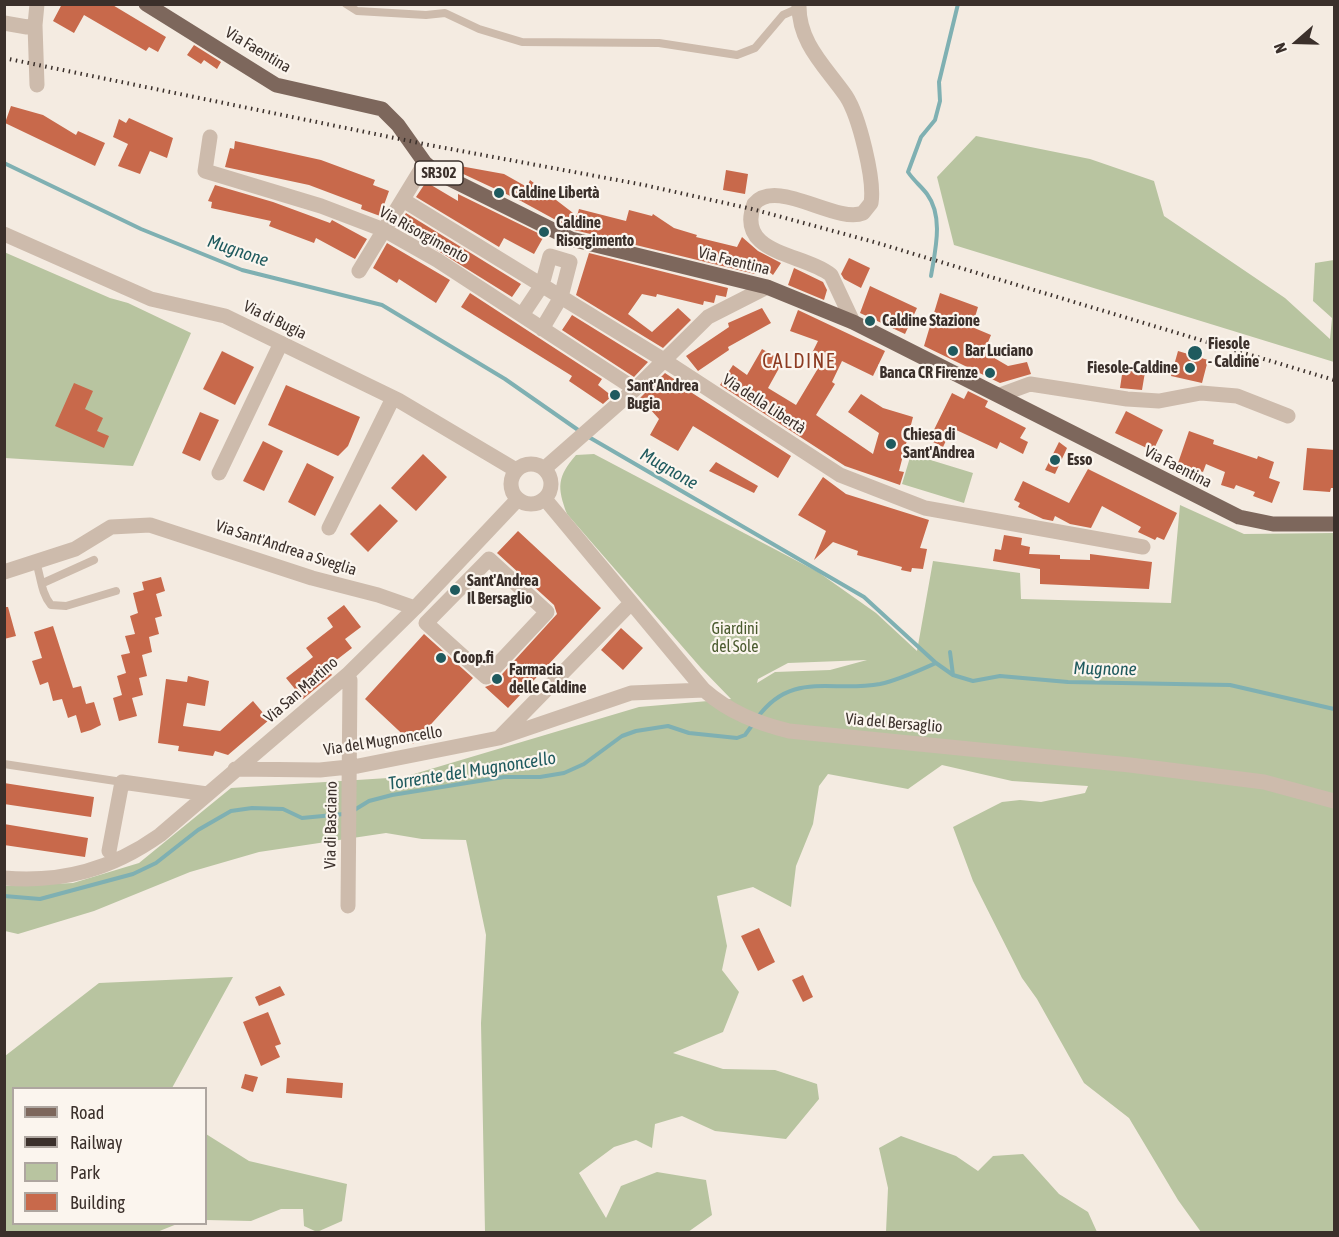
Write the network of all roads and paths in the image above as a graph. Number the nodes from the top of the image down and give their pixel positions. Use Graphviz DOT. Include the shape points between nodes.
graph roads {
  1 [pos="37,4"];
  2 [pos="146,4"];
  3 [pos="346,4"];
  4 [pos="799,6"];
  5 [pos="4,23"];
  6 [pos="35,25"];
  7 [pos="37,85"];
  8 [pos="210,137"];
  9 [pos="425,163"];
  10 [pos="403,200"];
  11 [pos="384,230"];
  12 [pos="4,234"];
  13 [pos="359,271"];
  14 [pos="542,285"];
  15 [pos="767,287"];
  16 [pos="561,297"];
  17 [pos="522,315"];
  18 [pos="853,322"];
  19 [pos="542,329"];
  20 [pos="281,343"];
  21 [pos="663,359"];
  22 [pos="635,389"];
  23 [pos="1000,395"];
  24 [pos="393,398"];
  25 [pos="1288,416"];
  26 [pos="545,468"];
  27 [pos="516,470"];
  28 [pos="219,473"];
  29 [pos="518,499"];
  30 [pos="545,499"];
  31 [pos="1335,524"];
  32 [pos="329,528"];
  33 [pos="1143,547"];
  34 [pos="94,560"];
  35 [pos="36,562"];
  36 [pos="5,572"];
  37 [pos="44,583"];
  38 [pos="116,591"];
  39 [pos="631,603"];
  40 [pos="415,608"];
  41 [pos="347,675"];
  42 [pos="486,677"];
  43 [pos="704,690"];
  44 [pos="500,738"];
  45 [pos="4,764"];
  46 [pos="350,767"];
  47 [pos="235,770"];
  48 [pos="122,782"];
  49 [pos="207,794"];
  50 [pos="1335,801"];
  51 [pos="111,857"];
  52 [pos="4,878"];
  53 [pos="348,906"];
  1 -- 6 [label="street"];
  2 -- 9 [label="main road, Via Faentina / SR302" via="276,85 382,109"];
  3 -- 4 [label="lane" via="357,11 445,13 522,42 659,43 737,54 755,48 783,15"];
  4 -- 18 [label="street" via="807,42 852,109 868,171 871,203 863,213 853,215 789,198 763,197 754,204 750,224 753,234 769,247 831,275"];
  5 -- 6 [label="street"];
  6 -- 7 [label="street"];
  8 -- 11 [label="street, Via Risorgimento" via="205,171 321,206"];
  9 -- 10 [label="street"];
  9 -- 15 [label="main road, Via Faentina / SR302" via="571,239"];
  10 -- 11 [label="street"];
  10 -- 14 [label="street, Via della Libertà"];
  11 -- 13 [label="street"];
  11 -- 17 [label="street, Via Risorgimento"];
  12 -- 20 [label="street, Via di Bugia" via="151,299 225,316"];
  14 -- 16 [label="street, Via della Libertà"];
  14 -- 16 [label="street" via="550,256 570,262"];
  14 -- 17 [label="street"];
  15 -- 18 [label="main road, Via Faentina / SR302"];
  15 -- 21 [label="street" via="708,317"];
  16 -- 19 [label="street"];
  16 -- 21 [label="street, Via della Libertà"];
  17 -- 19 [label="street, Via Risorgimento"];
  18 -- 23 [label="main road, Via Faentina / SR302"];
  19 -- 22 [label="street, Via Risorgimento"];
  20 -- 24 [label="street, Via di Bugia"];
  20 -- 28 [label="street"];
  21 -- 22 [label="street"];
  21 -- 33 [label="street, Via della Libertà" via="851,479 925,508"];
  22 -- 26 [label="street"];
  23 -- 25 [label="street" via="1030,384 1148,400 1210,394 1237,396"];
  23 -- 31 [label="main road, Via Faentina / SR302" via="1239,517 1273,524"];
  24 -- 27 [label="street, Via di Bugia"];
  24 -- 32 [label="street"];
  26 -- 27 [label="street" via="529,463"];
  26 -- 30 [label="street" via="552,485"];
  27 -- 29 [label="street" via="511,488"];
  29 -- 30 [label="street" via="533,504"];
  29 -- 40 [label="street"];
  30 -- 39 [label="street, Via del Bersaglio"];
  34 -- 37 [label="lane"];
  35 -- 36 [label="street, Via Sant'Andrea a Sveglia"];
  35 -- 37 [label="lane"];
  35 -- 40 [label="street, Via Sant'Andrea a Sveglia" via="75,549 111,528 150,525"];
  37 -- 38 [label="lane" via="45,598 51,605 66,606"];
  39 -- 43 [label="street, Via del Bersaglio"];
  39 -- 44 [label="street"];
  40 -- 41 [label="street, Via San Martino"];
  41 -- 46 [label="street, Via di Basciano"];
  41 -- 47 [label="street, Via San Martino"];
  42 -- 42 [label="street" via="426,622 489,559 547,612"];
  43 -- 44 [label="street, Via del Mugnoncello" via="632,693"];
  43 -- 50 [label="street, Via del Bersaglio" via="717,702 755,722 789,731 1030,753 1264,782"];
  44 -- 46 [label="street, Via del Mugnoncello"];
  45 -- 48 [label="lane"];
  46 -- 47 [label="street, Via del Mugnoncello"];
  46 -- 53 [label="street, Via di Basciano"];
  47 -- 49 [label="street, Via San Martino"];
  48 -- 49 [label="street"];
  48 -- 51 [label="street"];
  49 -- 51 [label="street, Via San Martino" via="160,835"];
  51 -- 52 [label="street, Via San Martino" via="49,880"];
}
